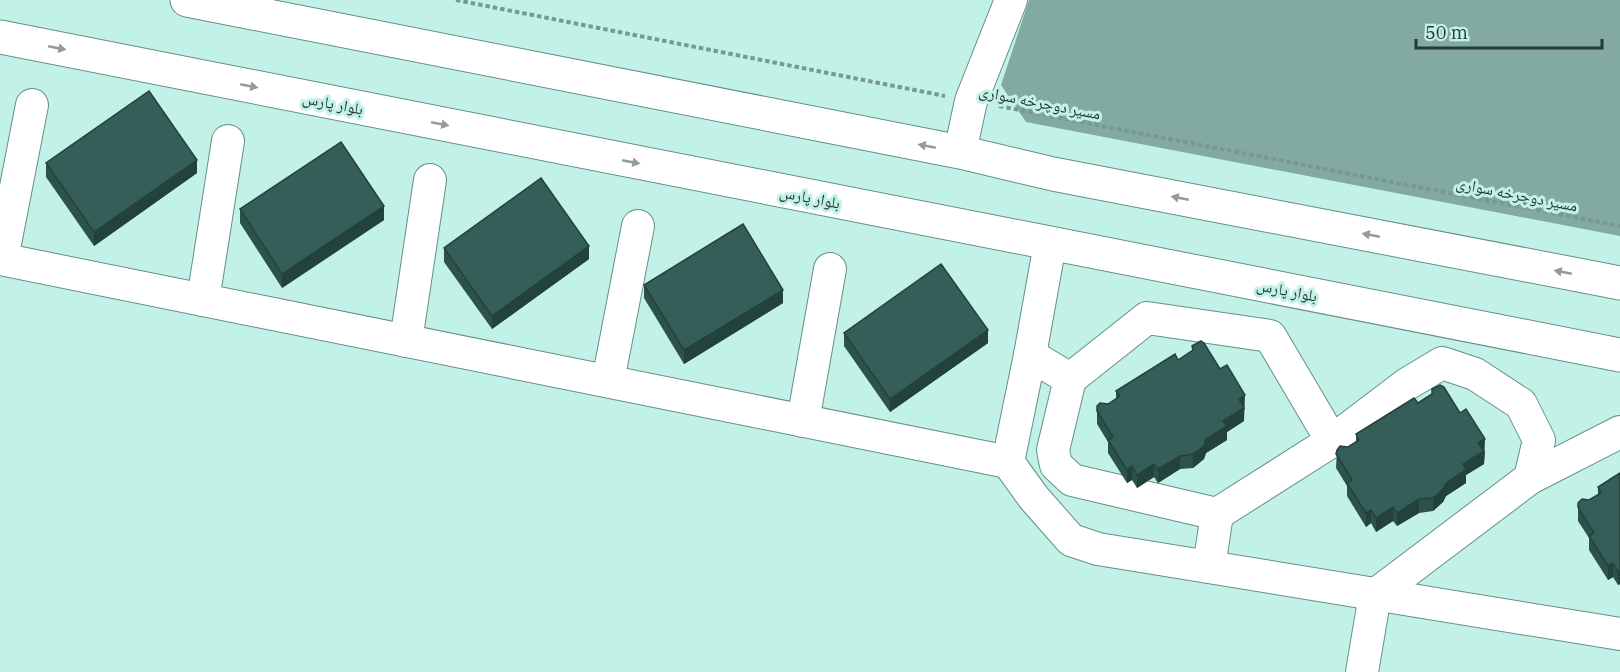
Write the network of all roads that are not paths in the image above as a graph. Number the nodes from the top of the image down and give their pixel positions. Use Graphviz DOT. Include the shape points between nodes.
graph roads {
  1 [pos="187,0"];
  2 [pos="1011,0"];
  3 [pos="0,37"];
  4 [pos="32,105"];
  5 [pos="228,141"];
  6 [pos="960,152"];
  7 [pos="430,180"];
  8 [pos="638,226"];
  9 [pos="1050,244"];
  10 [pos="1,259"];
  11 [pos="830,269"];
  12 [pos="1620,283"];
  13 [pos="203,300"];
  14 [pos="406,340"];
  15 [pos="1030,354"];
  16 [pos="1620,356"];
  17 [pos="1070,379"];
  18 [pos="608,381"];
  19 [pos="803,421"];
  20 [pos="1620,432"];
  21 [pos="1332,441"];
  22 [pos="1008,462"];
  23 [pos="1530,478"];
  24 [pos="1217,514"];
  25 [pos="1209,567"];
  26 [pos="1375,595"];
  27 [pos="1620,634"];
  28 [pos="1362,672"];
  6 -- 1 [label="main road, one-way"];
  2 -- 6 [label="street" via="970,101"];
  3 -- 9 [label="main road, بلوار پارس, one-way"];
  4 -- 10 [label="street"];
  5 -- 13 [label="street"];
  12 -- 6 [label="main road, one-way" via="1053,174"];
  7 -- 14 [label="street"];
  8 -- 18 [label="street"];
  9 -- 15 [label="street"];
  9 -- 16 [label="main road, بلوار پارس"];
  10 -- 13 [label="street"];
  11 -- 19 [label="street"];
  13 -- 14 [label="street"];
  14 -- 18 [label="street"];
  15 -- 17 [label="street"];
  15 -- 22 [label="street"];
  17 -- 21 [label="street" via="1147,318 1270,336"];
  17 -- 24 [label="street" via="1053,450 1056,465 1072,480"];
  18 -- 19 [label="street"];
  19 -- 22 [label="street"];
  20 -- 23 [label="street"];
  21 -- 23 [label="street" via="1407,384 1442,363 1475,374 1521,404 1539,440"];
  21 -- 24 [label="street"];
  22 -- 25 [label="street" via="1071,540 1098,549"];
  23 -- 26 [label="street"];
  24 -- 25 [label="street"];
  25 -- 26 [label="street"];
  26 -- 27 [label="street"];
  26 -- 28 [label="street"];
}
